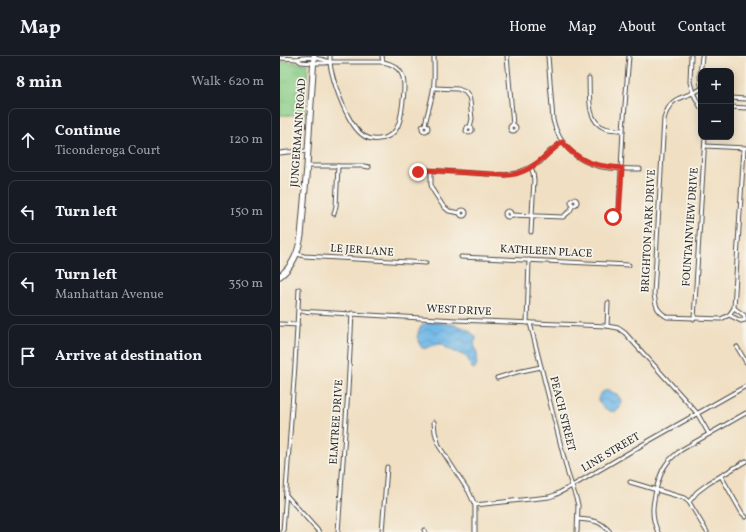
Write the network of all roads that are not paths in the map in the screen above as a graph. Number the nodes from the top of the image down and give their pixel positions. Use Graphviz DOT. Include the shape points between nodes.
graph roads {
  1 [pos="330,56"];
  2 [pos="382,56"];
  3 [pos="434,56"];
  4 [pos="508,56"];
  5 [pos="548,56"];
  6 [pos="629,56"];
  7 [pos="691,56"];
  8 [pos="702,56"];
  9 [pos="280,58"];
  10 [pos="314,59"];
  11 [pos="330,62"];
  12 [pos="383,62"];
  13 [pos="701,68"];
  14 [pos="589,78"];
  15 [pos="434,88"];
  16 [pos="698,90"];
  17 [pos="693,93"];
  18 [pos="734,98"];
  19 [pos="746,99"];
  20 [pos="699,104"];
  21 [pos="734,107"];
  22 [pos="746,108"];
  23 [pos="425,125"];
  24 [pos="513,125"];
  25 [pos="470,127"];
  26 [pos="623,130"];
  27 [pos="705,140"];
  28 [pos="562,142"];
  29 [pos="705,146"];
  30 [pos="745,148"];
  31 [pos="308,151"];
  32 [pos="280,153"];
  33 [pos="307,166"];
  34 [pos="338,166"];
  35 [pos="369,167"];
  36 [pos="531,167"];
  37 [pos="622,168"];
  38 [pos="424,170"];
  39 [pos="640,170"];
  40 [pos="431,171"];
  41 [pos="573,205"];
  42 [pos="460,213"];
  43 [pos="334,214"];
  44 [pos="511,215"];
  45 [pos="532,216"];
  46 [pos="616,217"];
  47 [pos="531,232"];
  48 [pos="297,254"];
  49 [pos="461,257"];
  50 [pos="529,260"];
  51 [pos="426,263"];
  52 [pos="629,265"];
  53 [pos="280,276"];
  54 [pos="299,289"];
  55 [pos="608,303"];
  56 [pos="734,308"];
  57 [pos="299,311"];
  58 [pos="352,313"];
  59 [pos="729,315"];
  60 [pos="694,318"];
  61 [pos="529,323"];
  62 [pos="280,324"];
  63 [pos="298,325"];
  64 [pos="607,326"];
  65 [pos="737,347"];
  66 [pos="746,362"];
  67 [pos="541,367"];
  68 [pos="497,378"];
  69 [pos="746,386"];
  70 [pos="697,413"];
  71 [pos="746,413"];
  72 [pos="434,422"];
  73 [pos="709,434"];
  74 [pos="746,461"];
  75 [pos="387,467"];
  76 [pos="721,476"];
  77 [pos="630,482"];
  78 [pos="572,486"];
  79 [pos="656,490"];
  80 [pos="286,495"];
  81 [pos="688,502"];
  82 [pos="475,505"];
  83 [pos="746,517"];
  84 [pos="578,519"];
  85 [pos="283,532"];
  86 [pos="319,532"];
  87 [pos="338,532"];
  88 [pos="382,532"];
  89 [pos="475,532"];
  90 [pos="577,532"];
  91 [pos="610,532"];
  92 [pos="658,532"];
  93 [pos="707,532"];
  1 -- 11 [label="street"];
  2 -- 12 [label="street"];
  3 -- 15 [label="street"];
  4 -- 24 [label="street"];
  5 -- 28 [label="street" via="553,115"];
  6 -- 26 [label="street"];
  7 -- 17 [label="street" via="690,78"];
  8 -- 13 [label="street"];
  9 -- 10 [label="street" via="297,59 301,62"];
  10 -- 11 [label="street"];
  10 -- 31 [label="main road, JUNGERMANN ROAD"];
  11 -- 12 [label="street"];
  11 -- 12 [label="street" via="338,93 350,118 364,136 377,139 392,134 398,126 405,90 403,77 398,70"];
  14 -- 26 [label="street" via="590,111 594,120 606,129"];
  15 -- 23 [label="street"];
  15 -- 25 [label="street" via="458,89 465,92 470,101"];
  16 -- 17 [label="street, BRIGHTON PARK DRIVE"];
  17 -- 20 [label="street"];
  17 -- 60 [label="street, BRIGHTON PARK DRIVE" via="674,101 664,119 654,294 658,309 667,317"];
  18 -- 19 [label="street"];
  21 -- 22 [label="street"];
  26 -- 37 [label="street"];
  27 -- 29 [label="street, FOUNTAINVIEW DRIVE"];
  28 -- 36 [label="street"];
  28 -- 37 [label="street" via="573,153 588,162 603,167"];
  29 -- 30 [label="street"];
  29 -- 60 [label="street, FOUNTAINVIEW DRIVE"];
  30 -- 56 [label="street"];
  31 -- 32 [label="street"];
  31 -- 33 [label="main road, JUNGERMANN ROAD"];
  33 -- 34 [label="street"];
  33 -- 48 [label="main road, JUNGERMANN ROAD"];
  34 -- 35 [label="street"];
  34 -- 43 [label="street"];
  36 -- 40 [label="street" via="510,175"];
  36 -- 45 [label="street" via="534,180"];
  37 -- 39 [label="street"];
  37 -- 46 [label="street" via="619,210"];
  38 -- 40 [label="street"];
  40 -- 42 [label="street" via="431,188 444,208"];
  41 -- 45 [label="street" via="562,217"];
  44 -- 45 [label="street"];
  45 -- 47 [label="street"];
  48 -- 51 [label="street, LE JER LANE"];
  48 -- 53 [label="main road, JUNGERMANN ROAD"];
  49 -- 50 [label="street, KATHLEEN PLACE"];
  50 -- 52 [label="street, KATHLEEN PLACE"];
  50 -- 61 [label="street, PEACH STREET"];
  54 -- 57 [label="street"];
  55 -- 64 [label="street"];
  56 -- 59 [label="street"];
  56 -- 59 [label="street, BRIGHTON PARK DRIVE" via="744,315 744,320 740,321"];
  57 -- 58 [label="street, WEST DRIVE"];
  57 -- 63 [label="street"];
  58 -- 61 [label="street, WEST DRIVE"];
  58 -- 87 [label="street, ELMTREE DRIVE"];
  59 -- 60 [label="street, BRIGHTON PARK DRIVE" via="721,319"];
  61 -- 64 [label="street, WEST DRIVE"];
  61 -- 67 [label="street, PEACH STREET"];
  62 -- 63 [label="street"];
  63 -- 80 [label="street"];
  64 -- 70 [label="street, WEST DRIVE" via="618,328 625,333"];
  65 -- 66 [label="street"];
  67 -- 68 [label="street"];
  67 -- 78 [label="street, PEACH STREET"];
  69 -- 70 [label="street, LINE STREET"];
  70 -- 73 [label="street"];
  70 -- 78 [label="street, LINE STREET"];
  71 -- 73 [label="street"];
  72 -- 82 [label="street" via="439,446"];
  73 -- 79 [label="street" via="672,457 663,470"];
  74 -- 76 [label="street"];
  75 -- 88 [label="street"];
  76 -- 81 [label="street" via="700,489"];
  76 -- 83 [label="street"];
  77 -- 79 [label="street"];
  78 -- 82 [label="street, LINE STREET" via="549,497"];
  78 -- 84 [label="street, PEACH STREET" via="578,505"];
  79 -- 81 [label="street" via="684,498"];
  79 -- 92 [label="street" via="653,517"];
  80 -- 85 [label="street"];
  80 -- 86 [label="street"];
  81 -- 93 [label="street"];
  82 -- 89 [label="street"];
  84 -- 90 [label="street, PEACH STREET"];
  84 -- 91 [label="street" via="594,520"];
}
